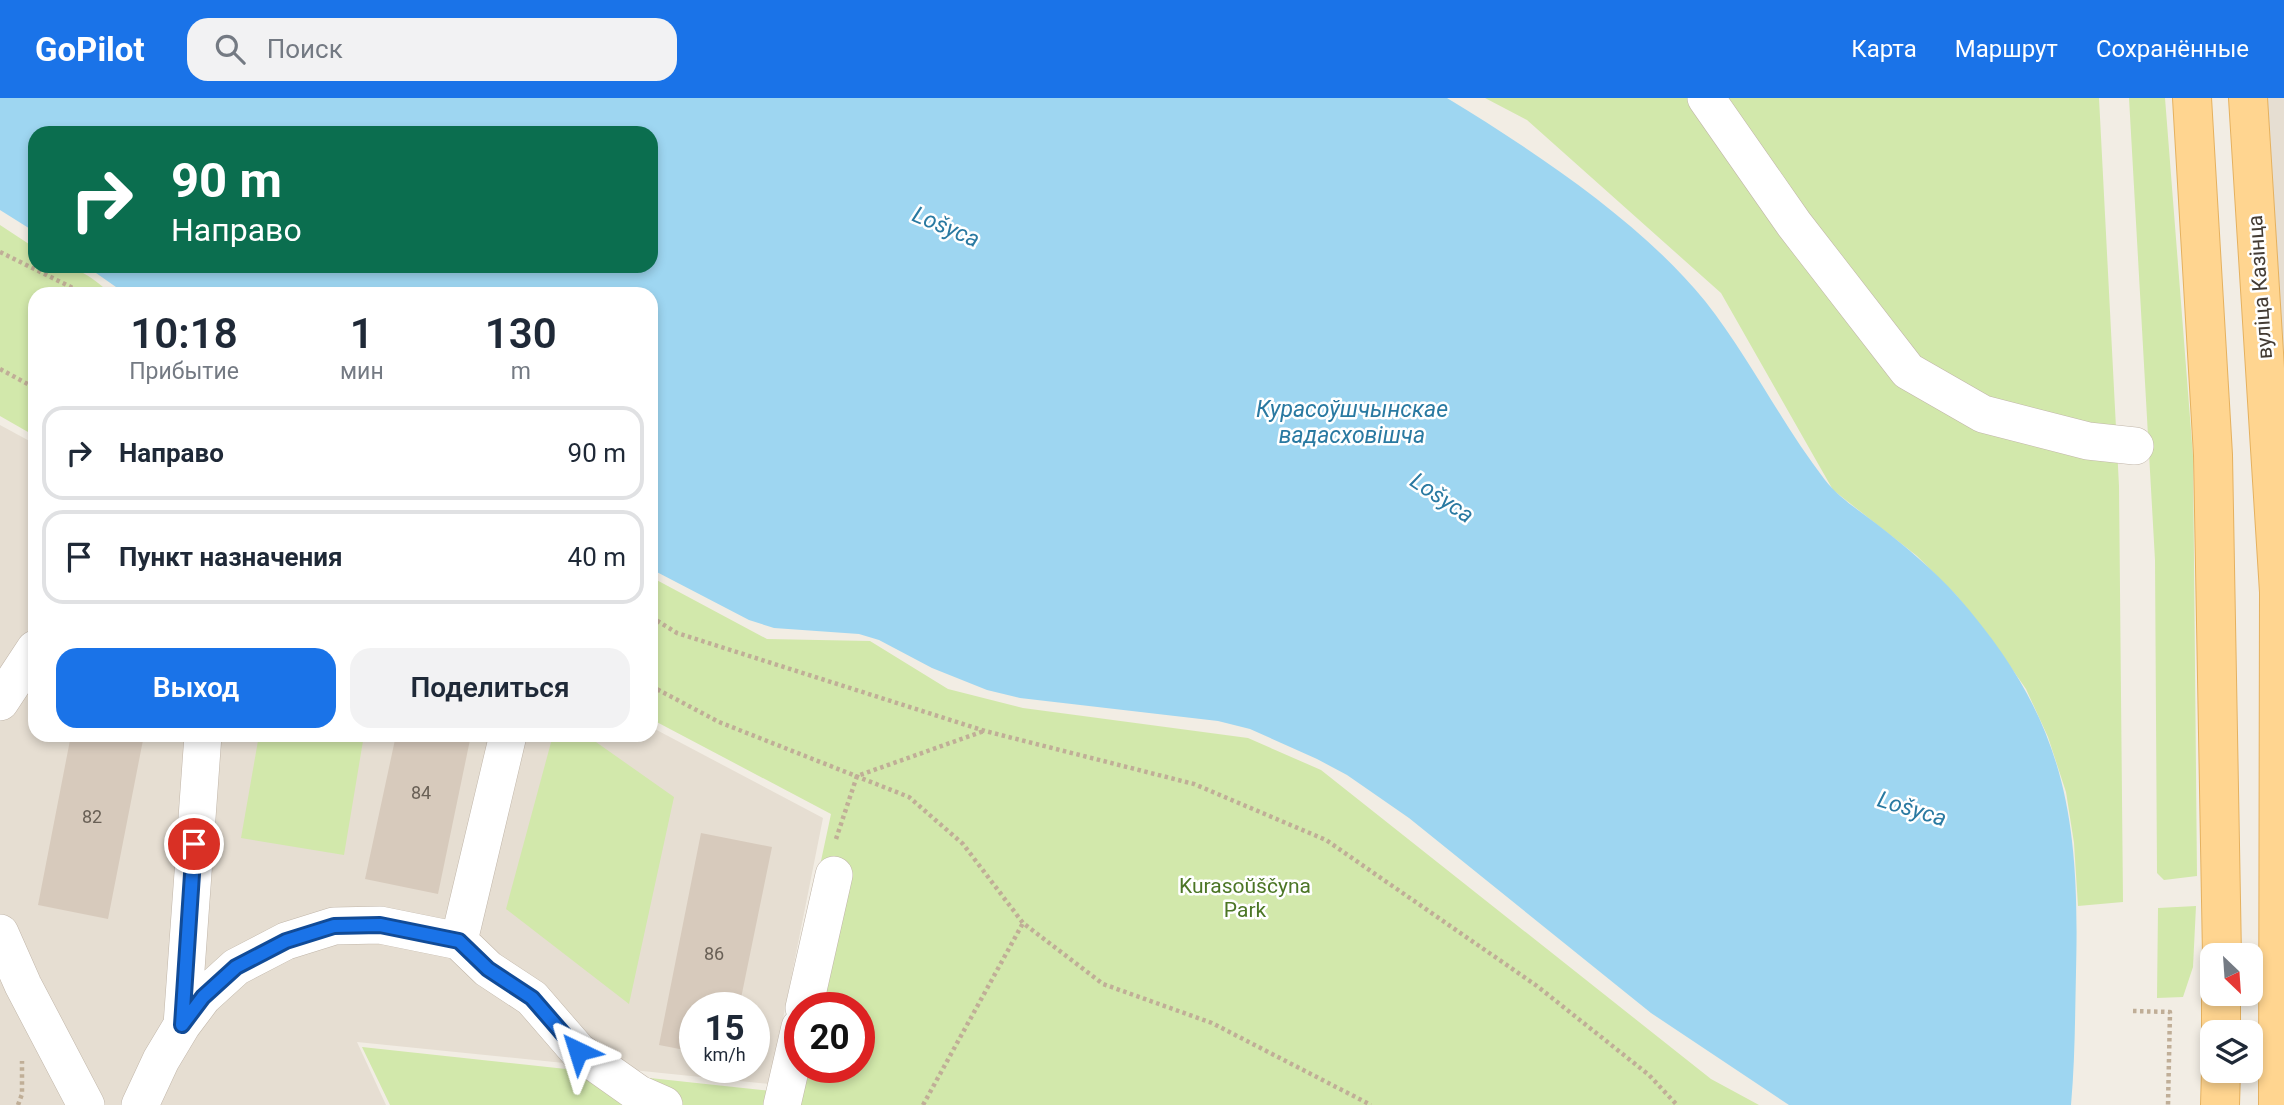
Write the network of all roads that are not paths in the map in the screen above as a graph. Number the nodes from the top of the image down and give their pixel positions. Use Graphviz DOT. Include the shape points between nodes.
graph roads {
  1 [pos="1706,98"];
  2 [pos="2192,98"];
  3 [pos="2248,98"];
  4 [pos="2253,165"];
  5 [pos="2197,166"];
  6 [pos="2135,446"];
  7 [pos="2282,592"];
  8 [pos="28,660"];
  9 [pos="0,702"];
  10 [pos="203,742"];
  11 [pos="506,742"];
  12 [pos="834,859"];
  13 [pos="0,933"];
  14 [pos="459,941"];
  15 [pos="2222,943"];
  16 [pos="11,989"];
  17 [pos="807,992"];
  18 [pos="182,1025"];
  19 [pos="787,1083"];
  20 [pos="2221,1083"];
  21 [pos="86,1105"];
  22 [pos="141,1105"];
  23 [pos="664,1105"];
  24 [pos="782,1105"];
  25 [pos="2220,1105"];
  26 [pos="2278,1105"];
  1 -- 6 [label="street" via="1794,224 1908,371 1983,414 2088,441"];
  2 -- 5 [label="main road"];
  3 -- 4 [label="main road, вуліца Казінца"];
  4 -- 5 [label="main road" via="2224,181 2210,178"];
  4 -- 7 [label="main road, вуліца Казінца"];
  5 -- 15 [label="main road" via="2213,468"];
  7 -- 26 [label="main road, вуліца Казінца"];
  8 -- 9 [label="street"];
  10 -- 18 [label="street"];
  11 -- 14 [label="street"];
  12 -- 17 [label="street"];
  13 -- 16 [label="street"];
  14 -- 18 [label="street" via="380,925 322,929 286,941 236,967 203,997"];
  14 -- 23 [label="street" via="488,969 532,998 578,1051 639,1094"];
  16 -- 21 [label="street"];
  18 -- 22 [label="street"];
  19 -- 24 [label="street"];
  20 -- 25 [label="main road"];
}
